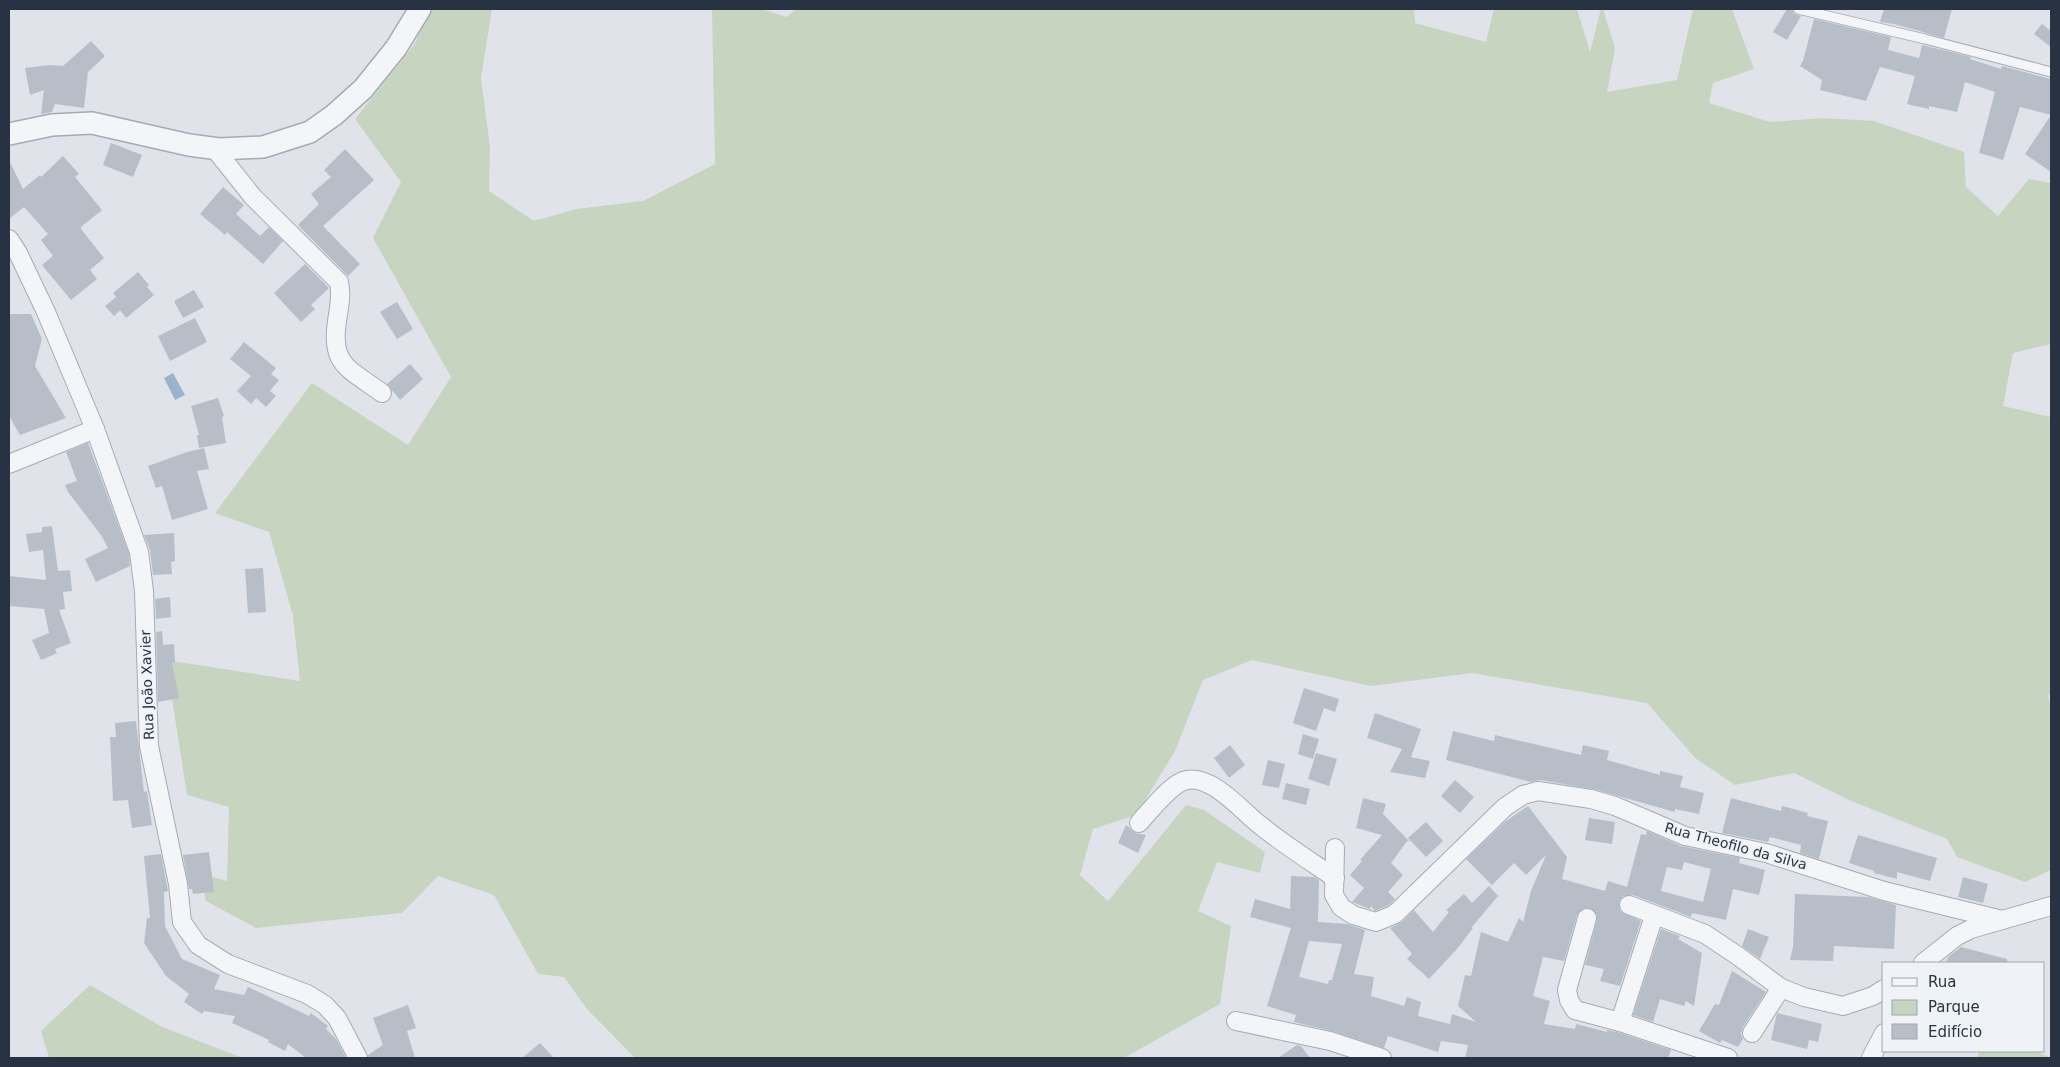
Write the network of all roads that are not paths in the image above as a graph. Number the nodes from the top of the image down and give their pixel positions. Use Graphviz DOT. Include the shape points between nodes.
graph roads {
  1 [pos="420,9"];
  2 [pos="1798,9"];
  3 [pos="2051,72"];
  4 [pos="9,134"];
  5 [pos="214,148"];
  6 [pos="9,238"];
  7 [pos="382,393"];
  8 [pos="95,429"];
  9 [pos="9,464"];
  10 [pos="1139,823"];
  11 [pos="1335,848"];
  12 [pos="1335,878"];
  13 [pos="1629,905"];
  14 [pos="2051,906"];
  15 [pos="1654,916"];
  16 [pos="1588,918"];
  17 [pos="2002,920"];
  18 [pos="1924,962"];
  19 [pos="1781,988"];
  20 [pos="1882,990"];
  21 [pos="1236,1021"];
  22 [pos="1620,1022"];
  23 [pos="1752,1033"];
  24 [pos="1882,1037"];
  25 [pos="358,1058"];
  26 [pos="1382,1058"];
  27 [pos="1728,1058"];
  28 [pos="1871,1058"];
  1 -- 5 [label="street" via="396,48 363,89 310,132 263,147"];
  2 -- 3 [label="lane"];
  4 -- 5 [label="street" via="52,125 92,123 149,138"];
  5 -- 7 [label="street" via="253,197 339,282 334,338 338,355 344,364"];
  6 -- 8 [label="street, Rua João Xavier" via="46,312"];
  8 -- 9 [label="street"];
  8 -- 25 [label="street, Rua João Xavier" via="139,552 144,590 149,746 178,884 182,922 198,945 228,964 307,994 325,1005 338,1018"];
  10 -- 12 [label="street" via="1177,784 1199,779 1230,796 1260,825"];
  11 -- 12 [label="street, Rua Theofilo da Silva"];
  12 -- 17 [label="street, Rua Theofilo da Silva" via="1334,895 1341,908 1352,915 1376,922 1395,914 1506,807 1524,795 1538,791 1590,799 1615,806 1684,836 1766,853 1884,891"];
  13 -- 15 [label="street"];
  14 -- 17 [label="street"];
  15 -- 19 [label="street" via="1705,934"];
  15 -- 22 [label="street"];
  16 -- 22 [label="street" via="1567,990 1569,1000 1576,1010"];
  17 -- 18 [label="street" via="1957,936"];
  19 -- 20 [label="street" via="1804,998 1843,1006"];
  19 -- 23 [label="street"];
  21 -- 26 [label="street" via="1330,1041"];
  22 -- 27 [label="street"];
  24 -- 28 [label="street"];
}
